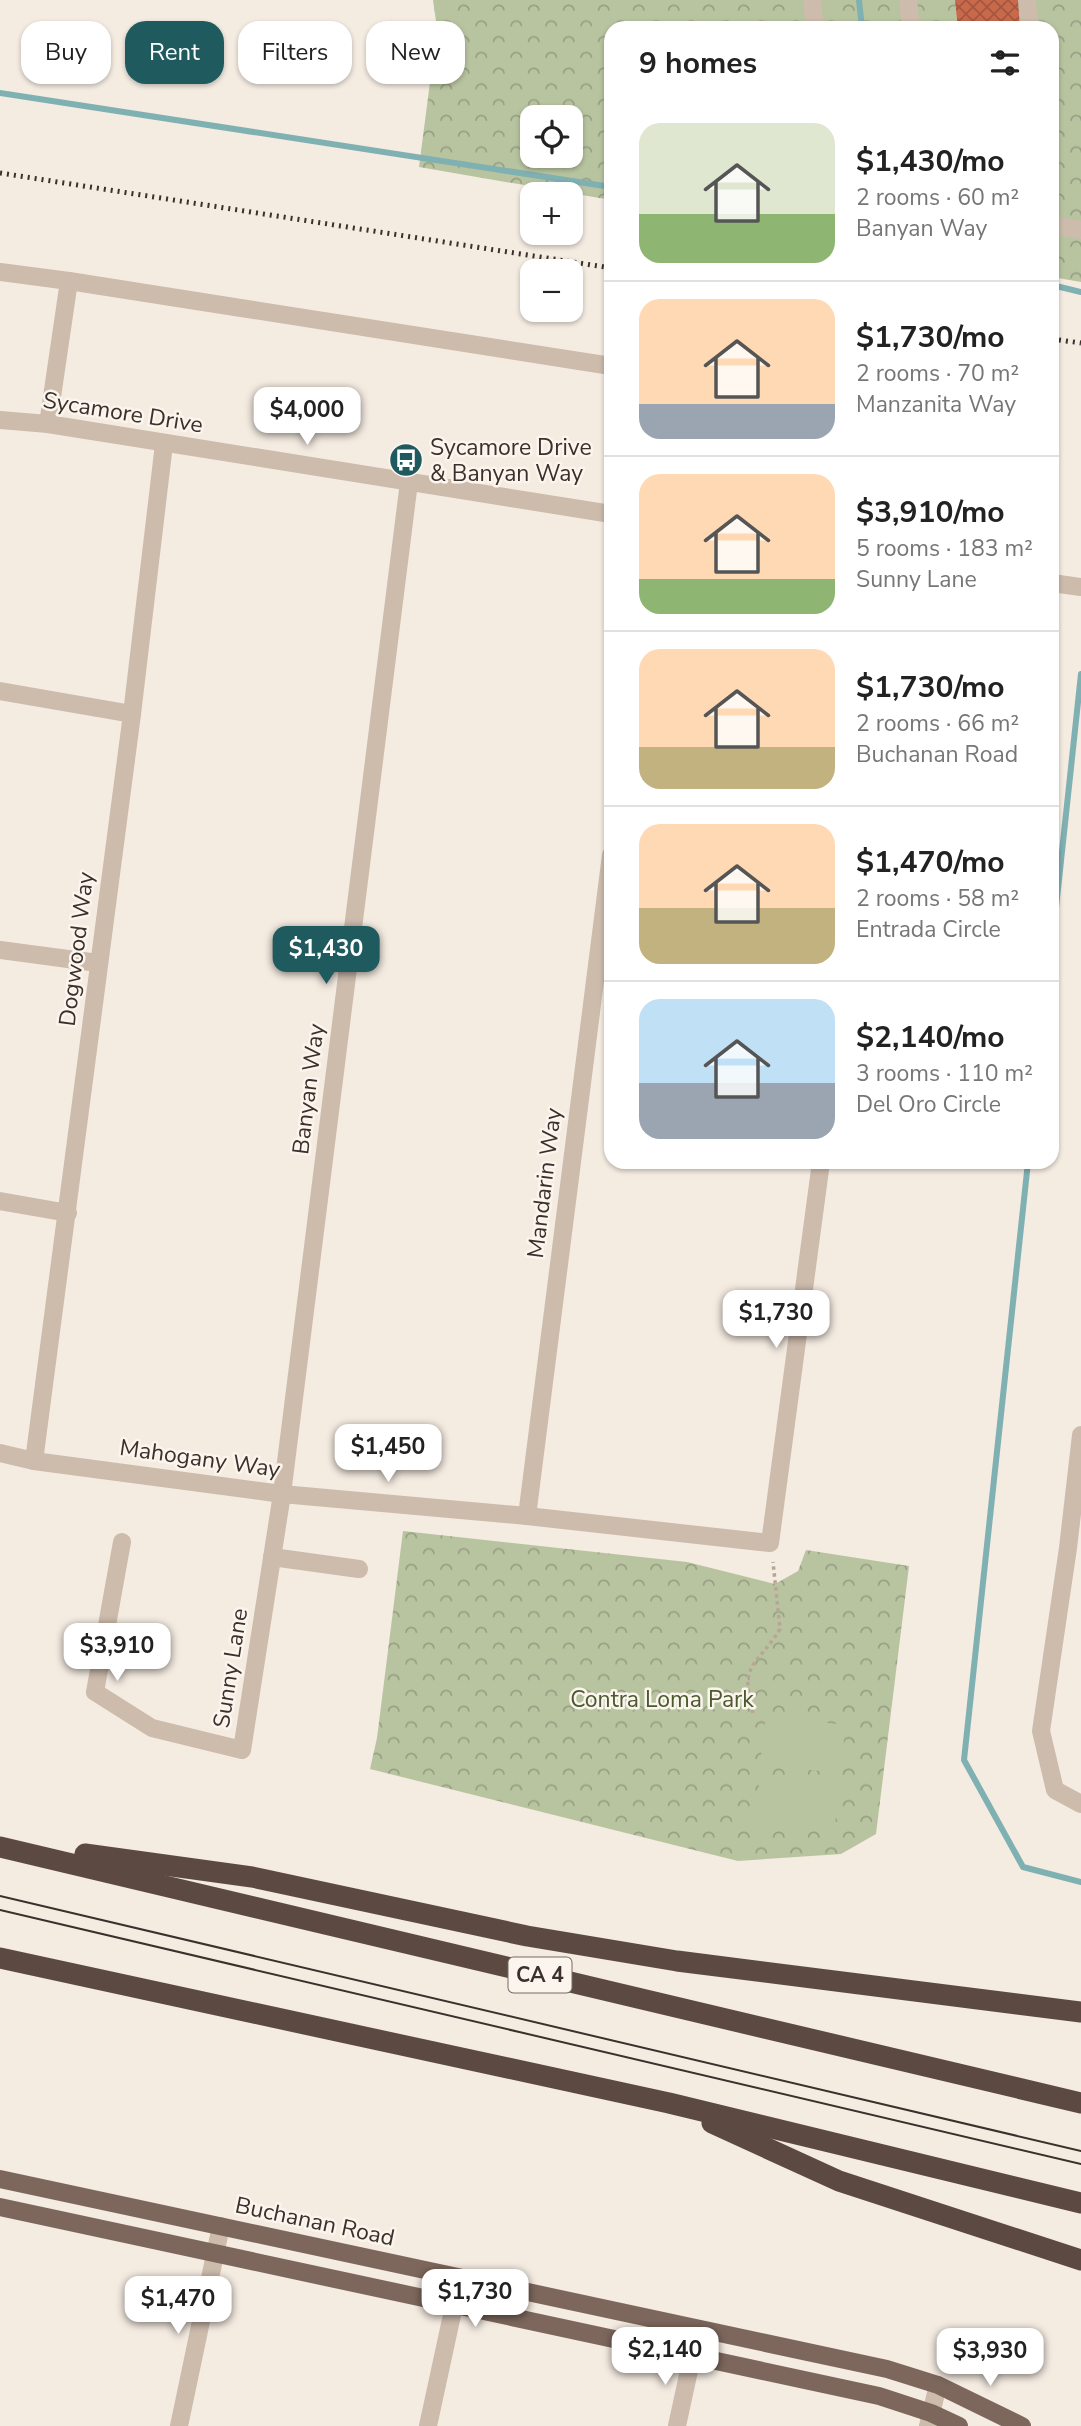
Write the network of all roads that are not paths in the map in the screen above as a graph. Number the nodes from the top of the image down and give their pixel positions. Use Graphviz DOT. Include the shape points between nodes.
graph roads {
  1 [pos="812,0"];
  2 [pos="908,0"];
  3 [pos="1027,0"];
  4 [pos="814,21"];
  5 [pos="910,21"];
  6 [pos="1028,21"];
  7 [pos="1059,226"];
  8 [pos="1081,230"];
  9 [pos="0,272"];
  10 [pos="69,281"];
  11 [pos="604,365"];
  12 [pos="0,420"];
  13 [pos="48,424"];
  14 [pos="164,444"];
  15 [pos="409,482"];
  16 [pos="604,513"];
  17 [pos="1059,584"];
  18 [pos="1081,587"];
  19 [pos="0,691"];
  20 [pos="132,714"];
  21 [pos="604,910"];
  22 [pos="0,950"];
  23 [pos="99,963"];
  24 [pos="820,1169"];
  25 [pos="0,1201"];
  26 [pos="68,1213"];
  27 [pos="1081,1436"];
  28 [pos="0,1454"];
  29 [pos="34,1461"];
  30 [pos="282,1494"];
  31 [pos="527,1516"];
  32 [pos="122,1542"];
  33 [pos="1074,1546"];
  34 [pos="272,1557"];
  35 [pos="359,1569"];
  36 [pos="1081,1804"];
  37 [pos="0,1845"];
  38 [pos="0,1958"];
  39 [pos="1081,2012"];
  40 [pos="669,2103"];
  41 [pos="1081,2103"];
  42 [pos="0,2179"];
  43 [pos="1081,2203"];
  44 [pos="0,2207"];
  45 [pos="221,2226"];
  46 [pos="215,2253"];
  47 [pos="1081,2260"];
  48 [pos="460,2278"];
  49 [pos="454,2305"];
  50 [pos="698,2329"];
  51 [pos="692,2356"];
  52 [pos="938,2385"];
  53 [pos="929,2420"];
  54 [pos="179,2426"];
  55 [pos="428,2426"];
  56 [pos="677,2426"];
  57 [pos="959,2426"];
  58 [pos="1022,2426"];
  1 -- 4 [label="street"];
  2 -- 5 [label="street"];
  3 -- 6 [label="street"];
  7 -- 8 [label="street"];
  9 -- 10 [label="street"];
  10 -- 11 [label="street"];
  10 -- 13 [label="street"];
  12 -- 13 [label="street, Sycamore Drive"];
  13 -- 14 [label="street, Sycamore Drive"];
  14 -- 15 [label="street, Sycamore Drive"];
  14 -- 20 [label="street, Dogwood Way"];
  15 -- 16 [label="street, Sycamore Drive"];
  15 -- 30 [label="street, Banyan Way"];
  17 -- 18 [label="street"];
  19 -- 20 [label="street"];
  20 -- 23 [label="street, Dogwood Way"];
  21 -- 31 [label="street, Mandarin Way"];
  22 -- 23 [label="street"];
  23 -- 26 [label="street, Dogwood Way"];
  24 -- 31 [label="street, Mahogany Way" via="771,1543"];
  25 -- 26 [label="street"];
  26 -- 29 [label="street, Dogwood Way"];
  27 -- 33 [label="street"];
  28 -- 29 [label="street, Mahogany Way"];
  29 -- 30 [label="street, Mahogany Way"];
  30 -- 31 [label="street, Mahogany Way"];
  30 -- 34 [label="street, Sunny Lane"];
  32 -- 34 [label="street, Sunny Lane" via="95,1692 152,1728 242,1749"];
  33 -- 36 [label="street" via="1041,1731 1055,1790"];
  34 -- 35 [label="street"];
  37 -- 39 [label="highway" via="252,1877 527,1936 677,1961"];
  37 -- 41 [label="highway, CA 4"];
  38 -- 40 [label="highway"];
  40 -- 43 [label="highway"];
  40 -- 47 [label="highway" via="839,2181"];
  42 -- 45 [label="main road, Buchanan Road"];
  44 -- 46 [label="main road"];
  45 -- 46 [label="street"];
  45 -- 48 [label="main road, Buchanan Road"];
  46 -- 49 [label="main road"];
  46 -- 54 [label="street"];
  48 -- 49 [label="street"];
  48 -- 50 [label="main road, Buchanan Road"];
  49 -- 51 [label="main road"];
  49 -- 55 [label="street"];
  50 -- 51 [label="street"];
  50 -- 52 [label="main road, Buchanan Road" via="887,2369"];
  51 -- 53 [label="main road" via="879,2396"];
  51 -- 56 [label="street"];
  52 -- 53 [label="street"];
  52 -- 58 [label="main road, Buchanan Road"];
  53 -- 57 [label="main road"];
}
